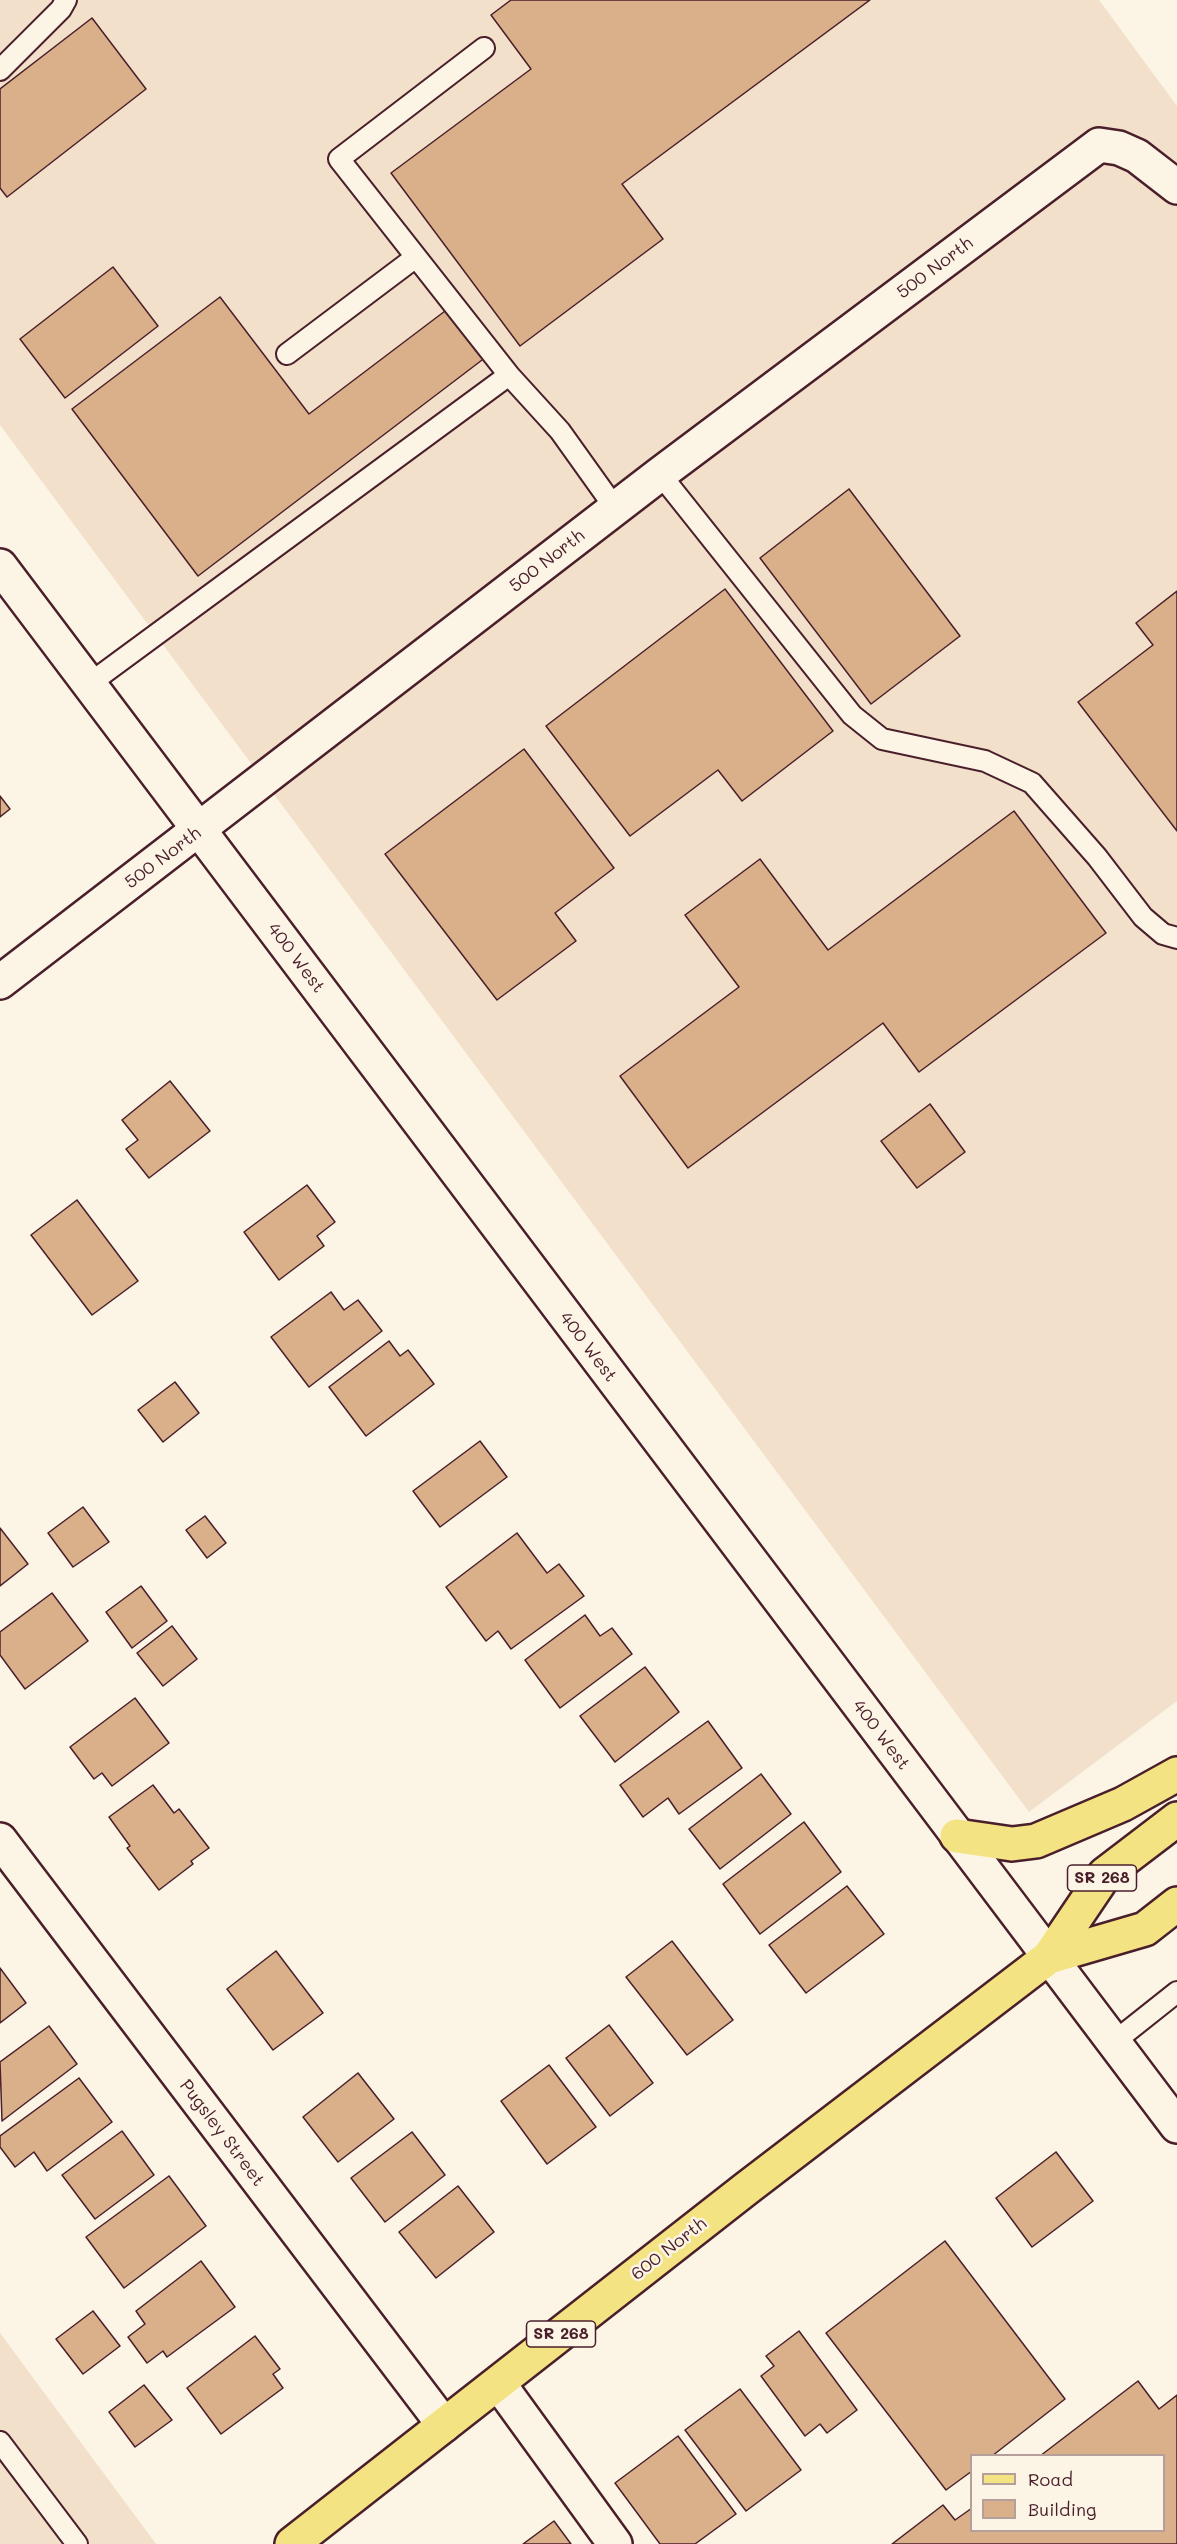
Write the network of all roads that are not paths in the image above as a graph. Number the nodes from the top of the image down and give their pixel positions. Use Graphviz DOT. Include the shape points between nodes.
graph roads {
  1 [pos="66,0"];
  2 [pos="484,48"];
  3 [pos="0,70"];
  4 [pos="1177,187"];
  5 [pos="416,257"];
  6 [pos="287,354"];
  7 [pos="509,375"];
  8 [pos="660,474"];
  9 [pos="615,508"];
  10 [pos="0,566"];
  11 [pos="89,684"];
  12 [pos="199,830"];
  13 [pos="1177,938"];
  14 [pos="0,982"];
  15 [pos="1177,1774"];
  16 [pos="1177,1819"];
  17 [pos="957,1836"];
  18 [pos="0,1840"];
  19 [pos="1177,1904"];
  20 [pos="1048,1957"];
  21 [pos="1177,1992"];
  22 [pos="1114,2042"];
  23 [pos="1177,2126"];
  24 [pos="499,2384"];
  25 [pos="444,2425"];
  26 [pos="0,2442"];
  27 [pos="77,2544"];
  28 [pos="292,2544"];
  29 [pos="615,2544"];
  1 -- 3 [label="lane" via="62,9"];
  2 -- 5 [label="lane" via="339,159"];
  4 -- 8 [label="street, 500 North" via="1137,156 1099,145"];
  5 -- 6 [label="lane"];
  5 -- 7 [label="lane"];
  7 -- 9 [label="lane" via="560,430"];
  7 -- 11 [label="lane"];
  8 -- 9 [label="street, 500 North"];
  8 -- 13 [label="lane" via="852,715 882,739 985,760 1032,783 1097,856 1143,917 1163,934"];
  9 -- 12 [label="street, 500 North"];
  10 -- 11 [label="street, 400 West"];
  11 -- 12 [label="street, 400 West"];
  12 -- 14 [label="street, 500 North"];
  12 -- 17 [label="street, 400 West"];
  15 -- 17 [label="main road" via="1123,1804 1035,1841 1012,1844"];
  16 -- 20 [label="main road, 600 North / SR 268" via="1105,1874"];
  17 -- 20 [label="street, 400 West"];
  18 -- 25 [label="street, Pugsley Street"];
  19 -- 20 [label="main road, 600 North / SR 268" via="1145,1929"];
  20 -- 22 [label="street, 400 West"];
  20 -- 24 [label="main road, 600 North / SR 268"];
  21 -- 22 [label="lane"];
  22 -- 23 [label="street, 400 West"];
  24 -- 25 [label="main road, 600 North / SR 268"];
  24 -- 29 [label="street"];
  25 -- 28 [label="main road, 600 North / SR 268"];
  26 -- 27 [label="lane"];
}
